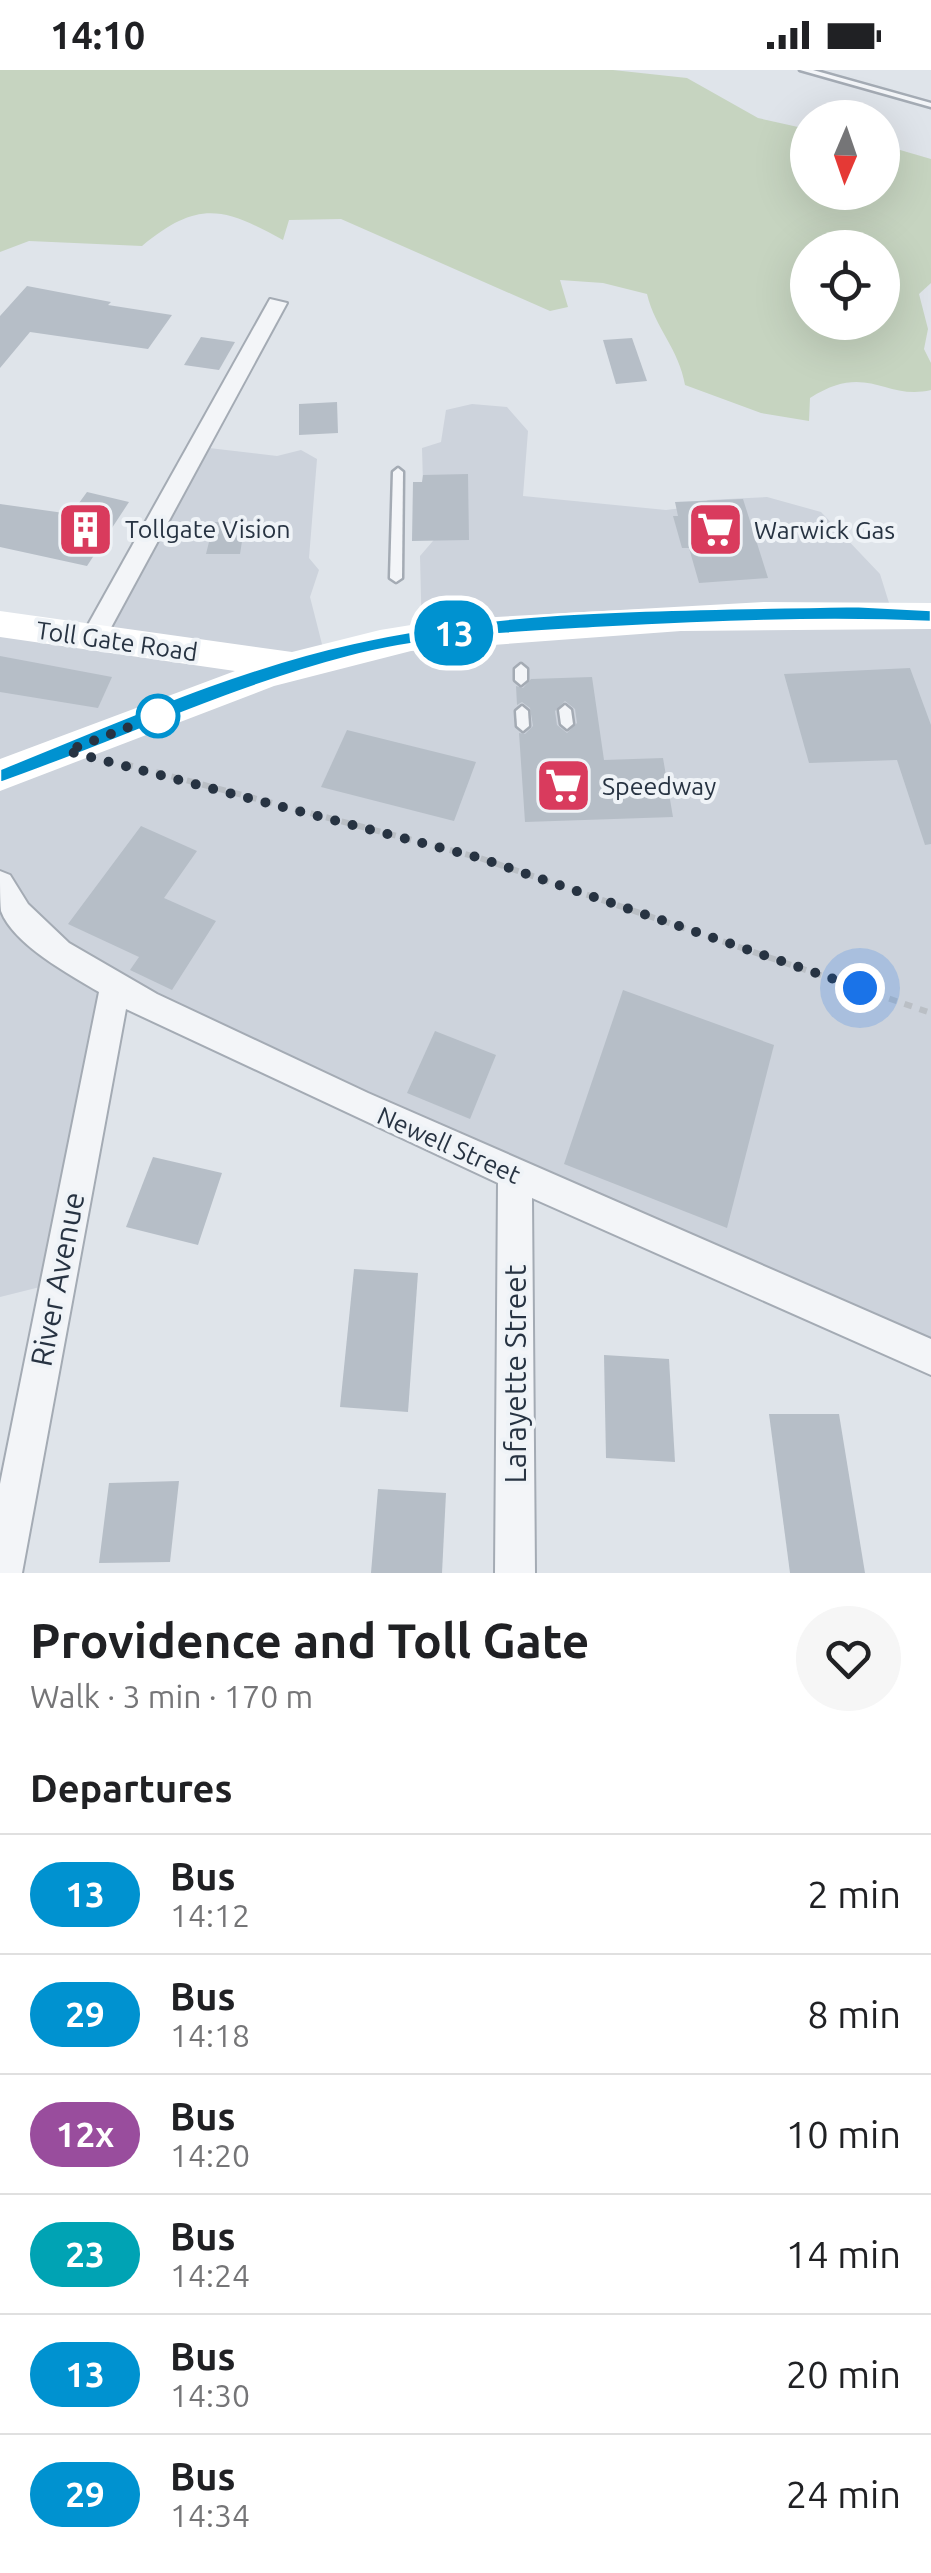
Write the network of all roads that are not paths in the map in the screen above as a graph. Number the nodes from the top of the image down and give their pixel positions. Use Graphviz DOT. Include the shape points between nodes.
graph roads {
  1 [pos="804,70"];
  2 [pos="931,105"];
  3 [pos="276,302"];
  4 [pos="398,472"];
  5 [pos="396,578"];
  6 [pos="931,616"];
  7 [pos="0,624"];
  8 [pos="92,639"];
  9 [pos="294,666"];
  10 [pos="0,775"];
  11 [pos="0,884"];
  12 [pos="115,986"];
  13 [pos="515,1174"];
  14 [pos="931,1356"];
  15 [pos="2,1573"];
  16 [pos="515,1573"];
  1 -- 2 [label="lane"];
  3 -- 8 [label="street"];
  4 -- 5 [label="lane"];
  6 -- 9 [label="main road" via="725,616 492,628 352,649"];
  7 -- 8 [label="main road, Toll Gate Road"];
  8 -- 9 [label="main road, Toll Gate Road"];
  9 -- 10 [label="main road"];
  11 -- 12 [label="street, Newell Street" via="18,914 59,953"];
  12 -- 13 [label="street, Newell Street" via="235,1048"];
  12 -- 15 [label="street, River Avenue"];
  13 -- 14 [label="street, Newell Street"];
  13 -- 16 [label="street, Lafayette Street"];
}
